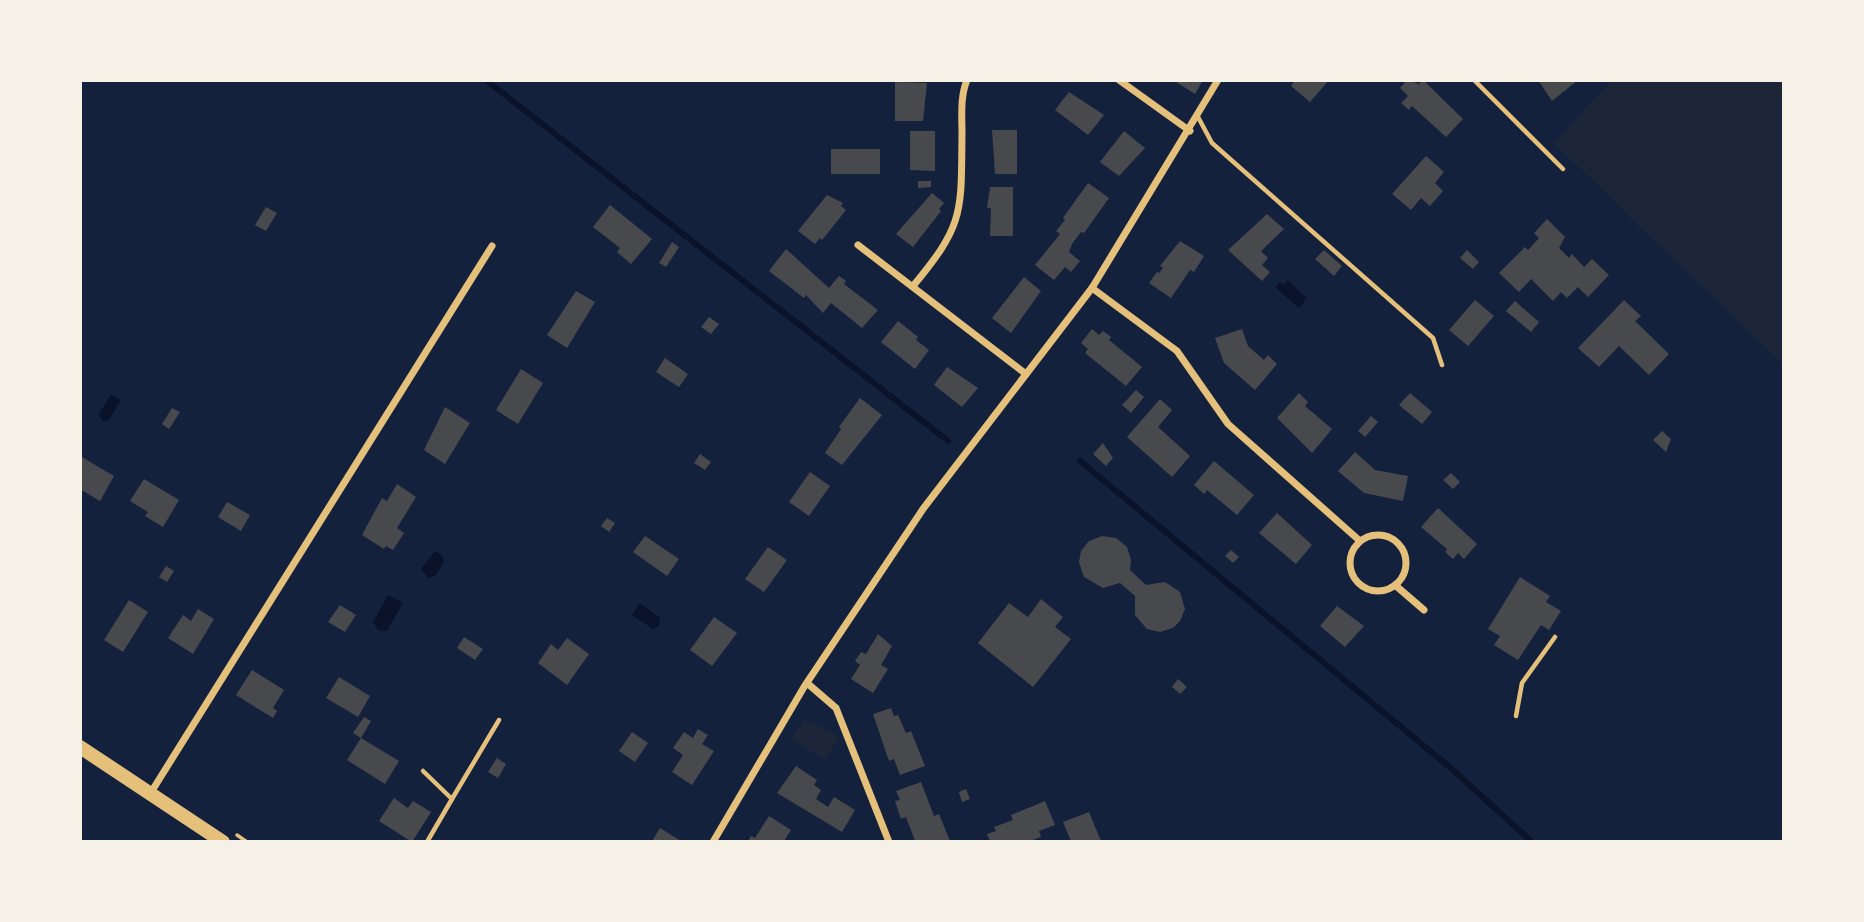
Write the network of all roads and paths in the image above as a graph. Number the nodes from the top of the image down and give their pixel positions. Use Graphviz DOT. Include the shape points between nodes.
graph roads {
  1 [pos="967,80"];
  2 [pos="1119,80"];
  3 [pos="1218,80"];
  4 [pos="1474,80"];
  5 [pos="1198,117"];
  6 [pos="1190,131"];
  7 [pos="1563,169"];
  8 [pos="858,244"];
  9 [pos="492,246"];
  10 [pos="913,286"];
  11 [pos="1092,288"];
  12 [pos="1442,365"];
  13 [pos="1026,374"];
  14 [pos="1360,541"];
  15 [pos="1395,585"];
  16 [pos="1424,610"];
  17 [pos="1555,637"];
  18 [pos="807,683"];
  19 [pos="1516,716"];
  20 [pos="499,720"];
  21 [pos="82,753"];
  22 [pos="423,771"];
  23 [pos="150,794"];
  24 [pos="452,799"];
  25 [pos="223,842"];
  26 [pos="427,842"];
  27 [pos="713,842"];
  28 [pos="889,842"];
  1 -- 10 [label="street" via="959,215 952,234"];
  2 -- 6 [label="street"];
  3 -- 5 [label="street"];
  4 -- 7 [label="lane"];
  5 -- 6 [label="street"];
  5 -- 12 [label="lane" via="1212,143 1433,338"];
  6 -- 11 [label="street"];
  8 -- 10 [label="street"];
  9 -- 23 [label="street"];
  10 -- 13 [label="street"];
  11 -- 13 [label="street"];
  11 -- 14 [label="street" via="1177,351 1228,424"];
  13 -- 18 [label="street" via="923,509"];
  14 -- 15 [label="street" via="1352,552 1352,575 1370,590"];
  14 -- 15 [label="street" via="1381,534 1401,545 1406,568"];
  15 -- 16 [label="street"];
  17 -- 19 [label="lane" via="1522,683"];
  18 -- 27 [label="street"];
  18 -- 28 [label="street" via="836,708"];
  20 -- 24 [label="lane"];
  21 -- 23 [label="main road"];
  22 -- 24 [label="lane"];
  23 -- 25 [label="main road"];
  24 -- 26 [label="lane"];
}
